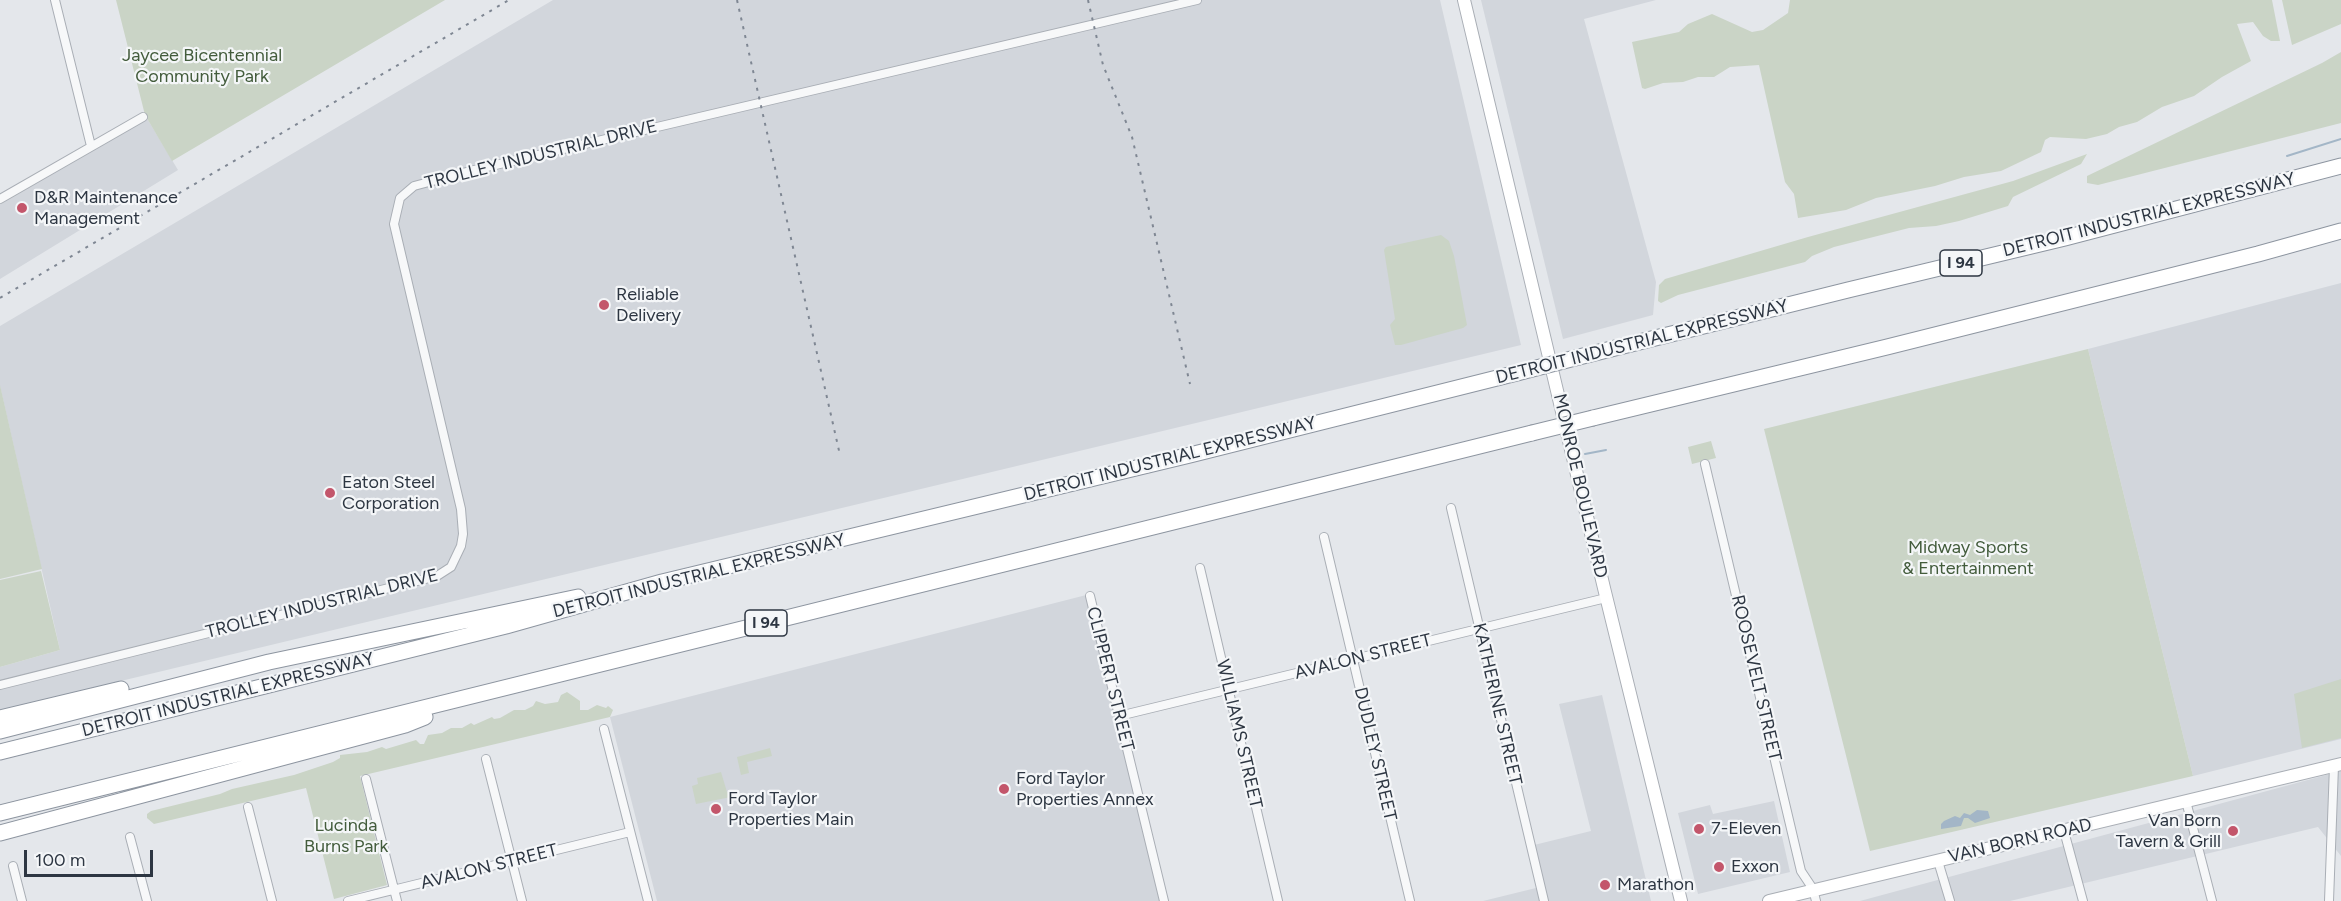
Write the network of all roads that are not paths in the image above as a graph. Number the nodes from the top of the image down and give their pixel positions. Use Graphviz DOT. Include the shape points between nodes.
graph roads {
  1 [pos="55,0"];
  2 [pos="1197,0"];
  3 [pos="1464,0"];
  4 [pos="143,117"];
  5 [pos="91,146"];
  6 [pos="2341,166"];
  7 [pos="0,199"];
  8 [pos="2341,231"];
  9 [pos="1705,464"];
  10 [pos="1451,508"];
  11 [pos="1324,537"];
  12 [pos="1200,568"];
  13 [pos="662,582"];
  14 [pos="1090,596"];
  15 [pos="1606,598"];
  16 [pos="1479,629"];
  17 [pos="1353,659"];
  18 [pos="269,662"];
  19 [pos="0,685"];
  20 [pos="503,689"];
  21 [pos="1228,690"];
  22 [pos="1119,716"];
  23 [pos="0,718"];
  24 [pos="604,729"];
  25 [pos="0,731"];
  26 [pos="0,752"];
  27 [pos="486,759"];
  28 [pos="2338,765"];
  29 [pos="366,778"];
  30 [pos="2186,801"];
  31 [pos="249,807"];
  32 [pos="0,813"];
  33 [pos="2064,831"];
  34 [pos="630,832"];
  35 [pos="0,833"];
  36 [pos="130,837"];
  37 [pos="512,861"];
  38 [pos="1938,861"];
  39 [pos="13,866"];
  40 [pos="394,890"];
  41 [pos="1814,895"];
  42 [pos="22,901"];
  43 [pos="147,901"];
  44 [pos="272,901"];
  45 [pos="348,901"];
  46 [pos="398,901"];
  47 [pos="522,901"];
  48 [pos="648,901"];
  49 [pos="1164,901"];
  50 [pos="1278,901"];
  51 [pos="1410,901"];
  52 [pos="1544,901"];
  53 [pos="1681,901"];
  54 [pos="1769,901"];
  55 [pos="1950,901"];
  56 [pos="2083,901"];
  57 [pos="2212,901"];
  58 [pos="2329,901"];
  1 -- 5 [label="street"];
  2 -- 19 [label="street, TROLLEY INDUSTRIAL DRIVE" via="414,186 400,198 393,224 461,510 461,546 451,567 437,576"];
  3 -- 15 [label="street, MONROE BOULEVARD"];
  4 -- 5 [label="street"];
  5 -- 7 [label="street"];
  6 -- 13 [label="highway, DETROIT INDUSTRIAL EXPRESSWAY / I 94, bridge" via="1179,458"];
  8 -- 20 [label="highway, I 94, bridge"];
  9 -- 41 [label="street, ROOSEVELT STREET" via="1801,871"];
  10 -- 16 [label="street, KATHERINE STREET"];
  11 -- 17 [label="street, DUDLEY STREET"];
  12 -- 21 [label="street, WILLIAMS STREET"];
  13 -- 18 [label="highway"];
  13 -- 26 [label="highway, DETROIT INDUSTRIAL EXPRESSWAY / I 94" via="506,626"];
  14 -- 22 [label="street, CLIPPERT STREET"];
  15 -- 16 [label="street, AVALON STREET"];
  15 -- 53 [label="street, MONROE BOULEVARD"];
  16 -- 17 [label="street, AVALON STREET"];
  16 -- 52 [label="street, KATHERINE STREET"];
  17 -- 21 [label="street, AVALON STREET"];
  17 -- 51 [label="street, DUDLEY STREET"];
  18 -- 23 [label="highway" via="164,679"];
  18 -- 25 [label="highway"];
  20 -- 32 [label="highway, I 94"];
  20 -- 35 [label="highway" via="405,724"];
  21 -- 22 [label="street, AVALON STREET"];
  21 -- 50 [label="street, WILLIAMS STREET"];
  22 -- 49 [label="street, CLIPPERT STREET"];
  24 -- 34 [label="street"];
  27 -- 37 [label="street"];
  28 -- 30 [label="street, VAN BORN ROAD"];
  28 -- 58 [label="street"];
  29 -- 40 [label="street"];
  30 -- 33 [label="street, VAN BORN ROAD"];
  30 -- 57 [label="street"];
  31 -- 44 [label="street"];
  33 -- 38 [label="street, VAN BORN ROAD"];
  33 -- 56 [label="street"];
  34 -- 37 [label="street, AVALON STREET"];
  34 -- 48 [label="street"];
  36 -- 43 [label="street"];
  37 -- 40 [label="street, AVALON STREET"];
  37 -- 47 [label="street"];
  38 -- 41 [label="street, VAN BORN ROAD"];
  38 -- 55 [label="street"];
  39 -- 42 [label="street"];
  40 -- 45 [label="street, AVALON STREET"];
  40 -- 46 [label="street"];
  41 -- 54 [label="street, VAN BORN ROAD"];
}
